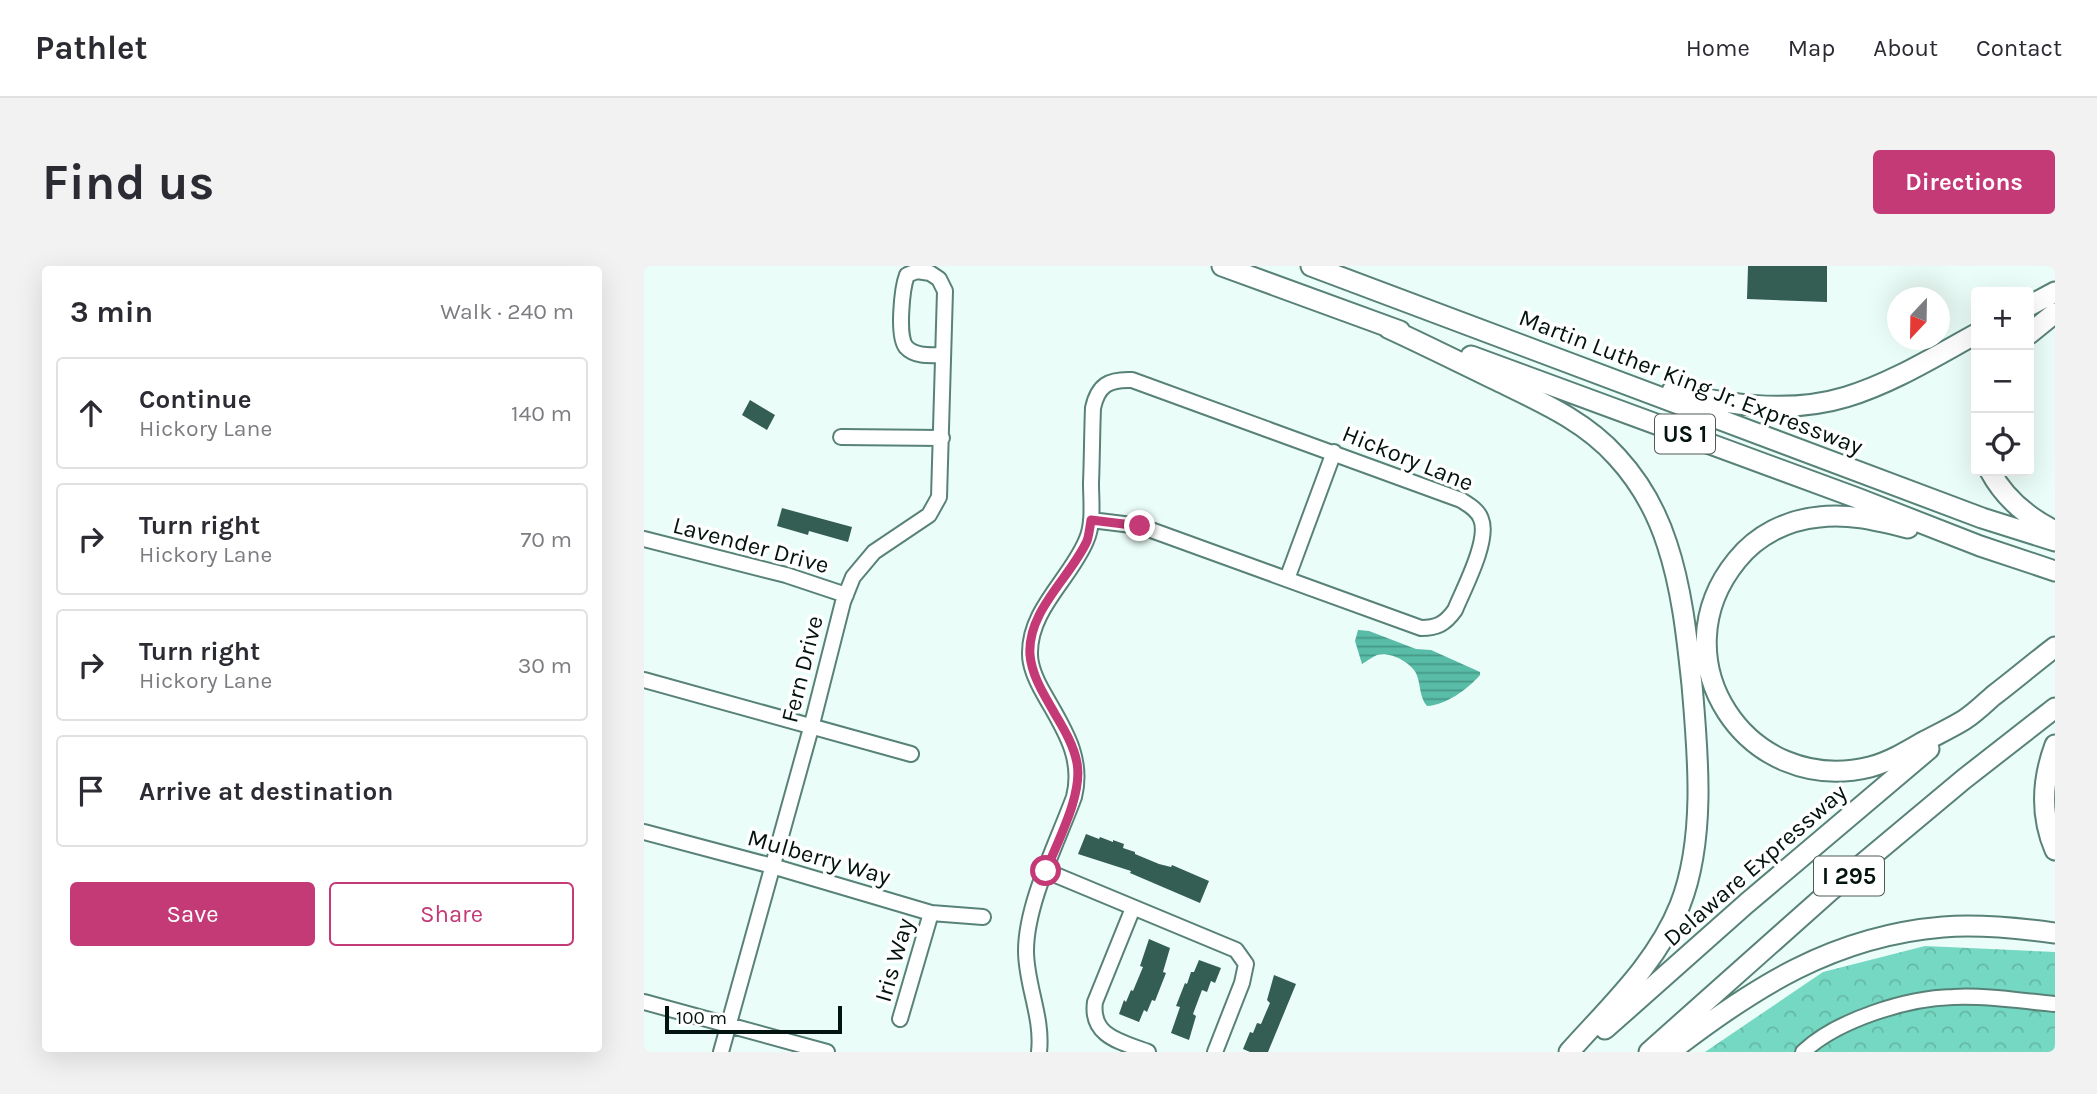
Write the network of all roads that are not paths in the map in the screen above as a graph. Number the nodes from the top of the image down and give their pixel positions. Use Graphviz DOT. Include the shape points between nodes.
graph roads {
  1 [pos="1222,266"];
  2 [pos="1311,266"];
  3 [pos="2055,292"];
  4 [pos="2034,303"];
  5 [pos="2055,313"];
  6 [pos="1388,328"];
  7 [pos="2034,330"];
  8 [pos="1971,337"];
  9 [pos="943,355"];
  10 [pos="1578,365"];
  11 [pos="841,437"];
  12 [pos="942,438"];
  13 [pos="1334,452"];
  14 [pos="1993,476"];
  15 [pos="1091,520"];
  16 [pos="2055,531"];
  17 [pos="644,539"];
  18 [pos="2055,541"];
  19 [pos="1980,546"];
  20 [pos="2055,570"];
  21 [pos="1287,579"];
  22 [pos="846,595"];
  23 [pos="2055,647"];
  24 [pos="644,680"];
  25 [pos="2055,708"];
  26 [pos="1965,719"];
  27 [pos="811,728"];
  28 [pos="2055,745"];
  29 [pos="911,754"];
  30 [pos="644,832"];
  31 [pos="2055,850"];
  32 [pos="772,866"];
  33 [pos="1046,871"];
  34 [pos="1133,908"];
  35 [pos="931,913"];
  36 [pos="983,917"];
  37 [pos="2055,933"];
  38 [pos="644,1002"];
  39 [pos="2055,1004"];
  40 [pos="900,1019"];
  41 [pos="729,1025"];
  42 [pos="721,1052"];
  43 [pos="827,1052"];
  44 [pos="1039,1052"];
  45 [pos="1148,1052"];
  46 [pos="1215,1052"];
  47 [pos="1569,1052"];
  48 [pos="1579,1052"];
  49 [pos="1649,1052"];
  50 [pos="1670,1052"];
  51 [pos="1803,1052"];
  1 -- 6 [label="highway, Martin Luther King Jr. Expressway / US 1"];
  2 -- 10 [label="highway, Martin Luther King Jr. Expressway / US 1"];
  3 -- 4 [label="highway"];
  5 -- 7 [label="highway"];
  6 -- 19 [label="highway, Martin Luther King Jr. Expressway / US 1" via="1563,388"];
  6 -- 47 [label="highway" via="1587,429 1617,457 1641,489 1672,558 1689,657 1696,737 1696,834 1691,870 1678,910 1658,948"];
  8 -- 10 [label="highway" via="1864,391 1790,407 1701,398"];
  9 -- 9 [label="street, Fern Drive" via="944,290 930,272 917,271 907,275 902,288 902,337 906,347 917,354"];
  9 -- 12 [label="street, Fern Drive"];
  10 -- 18 [label="highway, Martin Luther King Jr. Expressway / US 1" via="1982,518"];
  11 -- 12 [label="street"];
  12 -- 22 [label="street, Fern Drive" via="939,497 929,515 874,552 853,577"];
  13 -- 15 [label="street, Hickory Lane" via="1132,380 1118,379 1096,395"];
  13 -- 21 [label="street"];
  13 -- 21 [label="street, Hickory Lane" via="1461,500 1482,520 1484,536 1455,610 1435,628 1421,628"];
  14 -- 16 [label="highway" via="2019,508"];
  15 -- 21 [label="street, Hickory Lane" via="1140,526"];
  15 -- 33 [label="street, Hickory Lane" via="1087,540 1040,614 1030,655 1036,678 1077,764 1074,797"];
  17 -- 22 [label="street, Lavender Drive"];
  19 -- 20 [label="highway, Martin Luther King Jr. Expressway / US 1"];
  19 -- 26 [label="highway" via="1854,517 1791,523 1756,541 1730,569 1711,607 1706,634 1710,676 1727,711 1759,747 1791,765 1827,771 1870,767"];
  22 -- 27 [label="street, Fern Drive"];
  23 -- 26 [label="highway, I 295"];
  24 -- 27 [label="street"];
  25 -- 49 [label="highway, I 295" via="1830,891"];
  26 -- 48 [label="highway, Delaware Expressway / I 295"];
  27 -- 29 [label="street"];
  27 -- 32 [label="street, Fern Drive"];
  28 -- 31 [label="highway" via="2047,770 2044,807"];
  30 -- 32 [label="street, Mulberry Way"];
  32 -- 35 [label="street, Mulberry Way"];
  32 -- 41 [label="street, Fern Drive"];
  33 -- 34 [label="street"];
  33 -- 44 [label="street, Hickory Lane" via="1029,917 1026,953 1041,1036"];
  34 -- 45 [label="street" via="1093,1016 1106,1034"];
  34 -- 46 [label="street" via="1236,950 1245,964"];
  35 -- 36 [label="street, Mulberry Way"];
  35 -- 40 [label="street, Iris Way"];
  37 -- 50 [label="highway" via="1944,927 1862,942 1764,985"];
  38 -- 41 [label="street"];
  39 -- 51 [label="street" via="1981,996 1923,1001 1869,1014"];
  41 -- 42 [label="street, Fern Drive"];
  41 -- 43 [label="street"];
}
